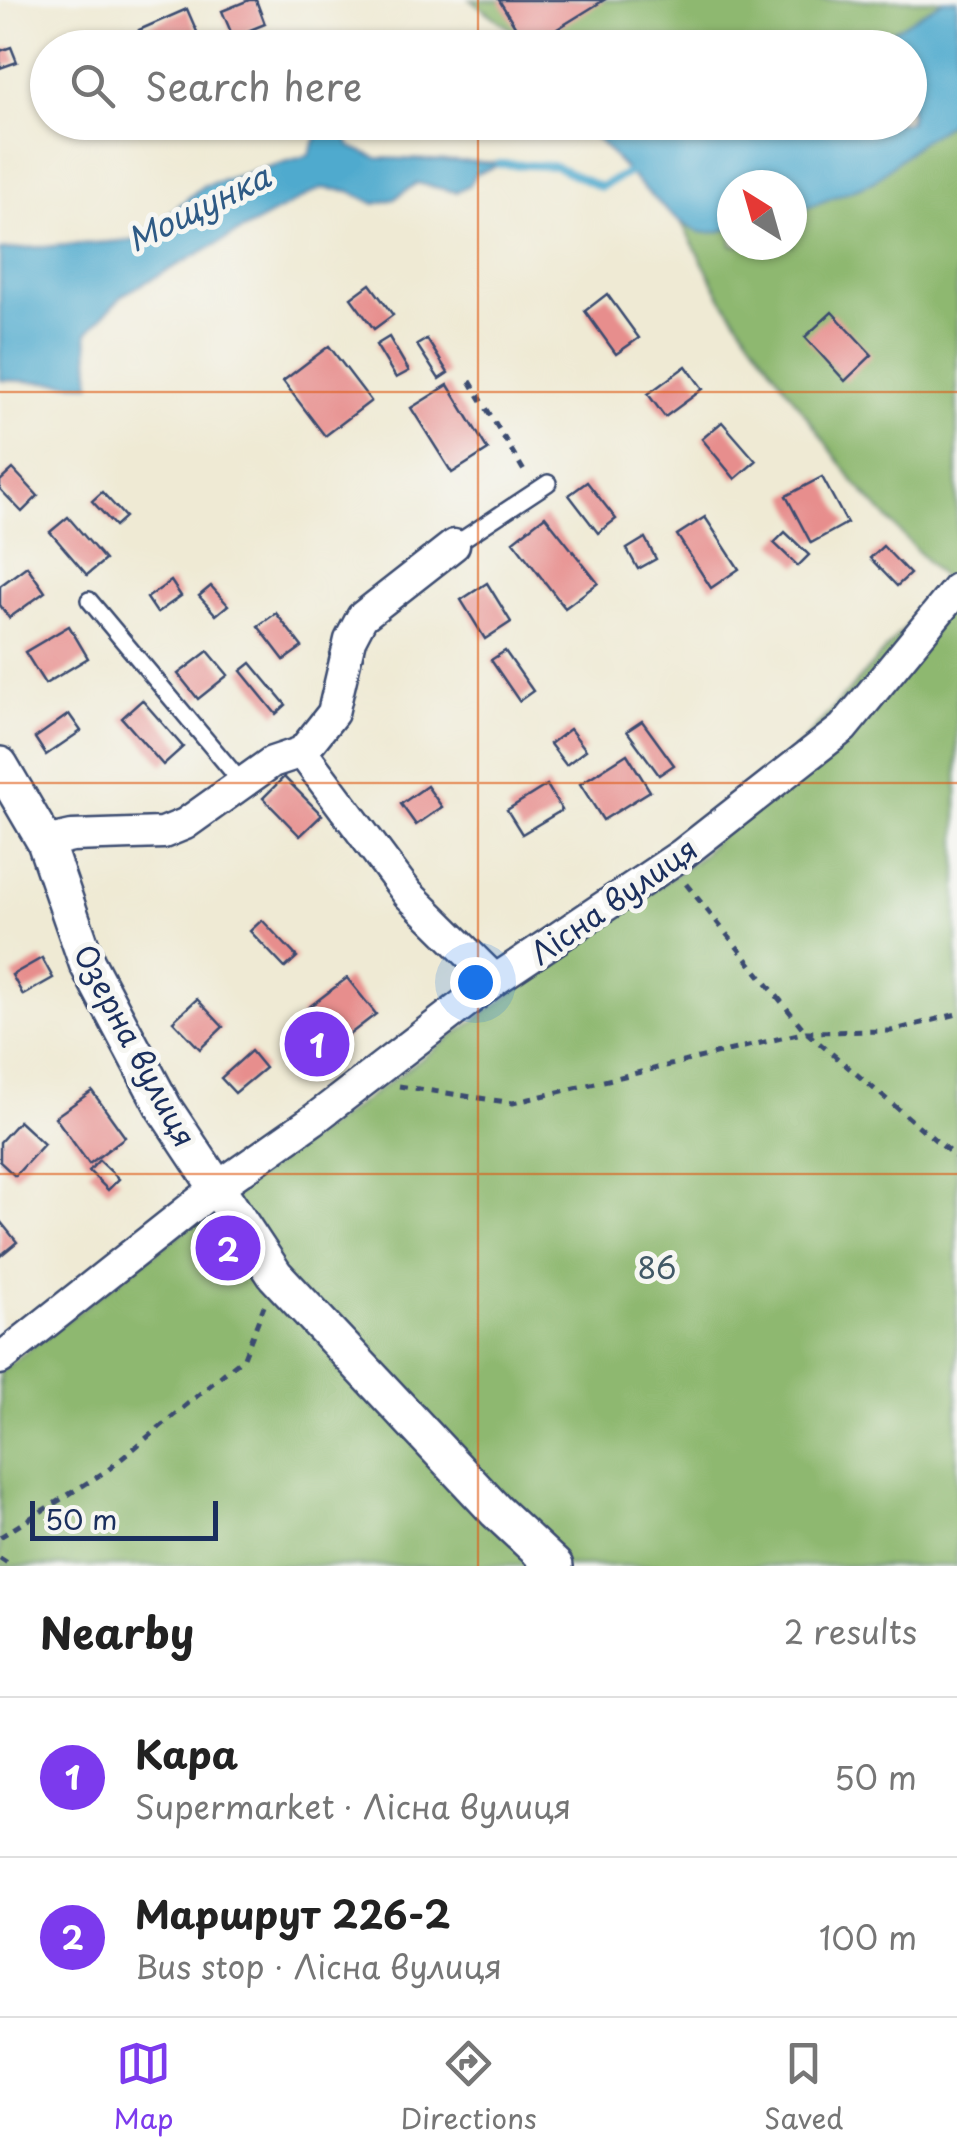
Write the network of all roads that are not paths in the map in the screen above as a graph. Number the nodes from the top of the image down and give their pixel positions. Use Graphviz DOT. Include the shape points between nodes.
graph roads {
  1 [pos="542,487"];
  2 [pos="454,545"];
  3 [pos="957,590"];
  4 [pos="89,600"];
  5 [pos="302,752"];
  6 [pos="0,765"];
  7 [pos="242,783"];
  8 [pos="45,842"];
  9 [pos="495,980"];
  10 [pos="216,1188"];
  11 [pos="0,1359"];
  12 [pos="555,1566"];
  1 -- 2 [label="lane"];
  2 -- 5 [label="street" via="362,616 333,713"];
  3 -- 9 [label="street, Лісна вулиця" via="844,728 670,863"];
  4 -- 7 [label="lane"];
  5 -- 7 [label="street"];
  5 -- 9 [label="street" via="408,894"];
  6 -- 8 [label="street, Озерна вулиця"];
  7 -- 8 [label="street" via="163,833"];
  8 -- 10 [label="street, Озерна вулиця" via="87,964 164,1108"];
  9 -- 10 [label="street, Лісна вулиця"];
  10 -- 11 [label="street, Лісна вулиця"];
  10 -- 12 [label="street, Озерна вулиця" via="275,1275"];
}
